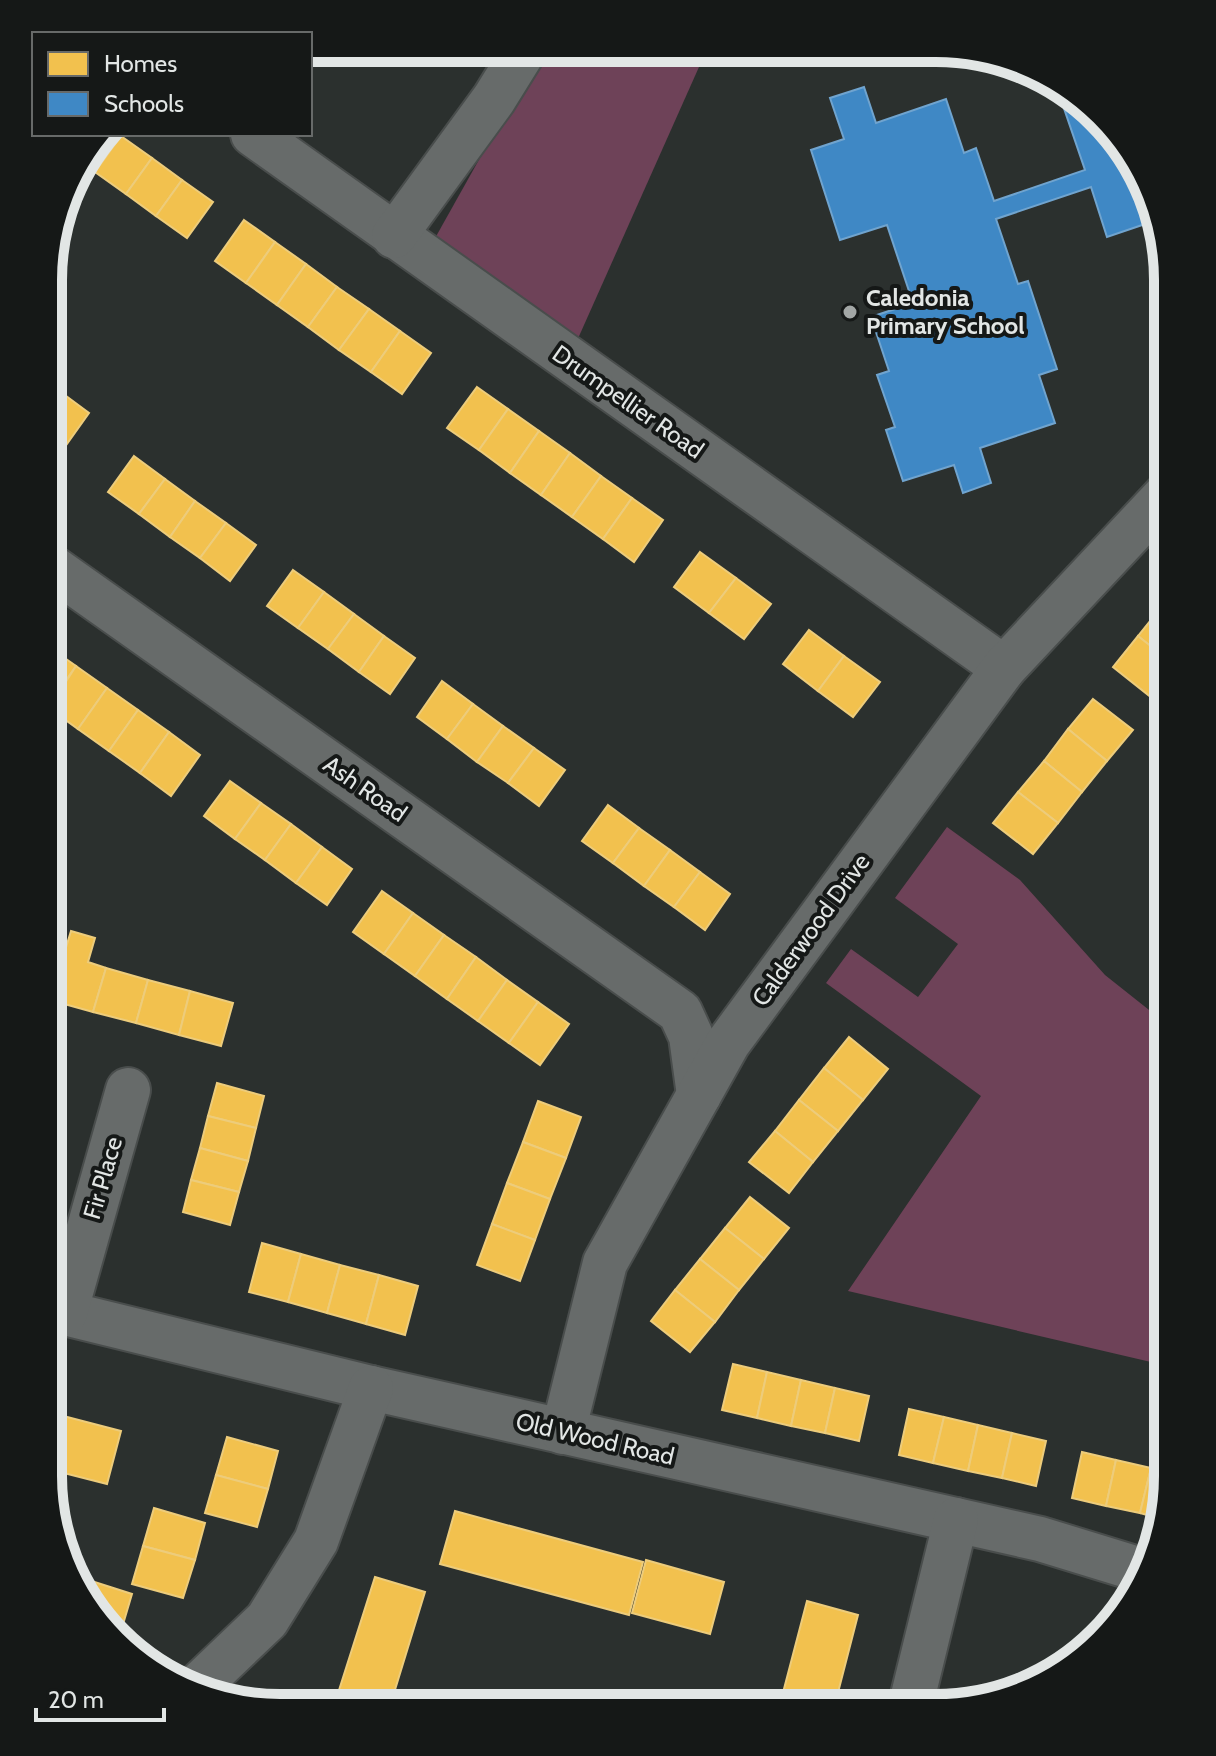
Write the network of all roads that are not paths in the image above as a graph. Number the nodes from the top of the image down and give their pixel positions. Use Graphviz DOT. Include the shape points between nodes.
graph roads {
  1 [pos="517,62"];
  2 [pos="256,136"];
  3 [pos="394,236"];
  4 [pos="1154,508"];
  5 [pos="62,574"];
  6 [pos="1004,668"];
  7 [pos="760,999"];
  8 [pos="680,1012"];
  9 [pos="128,1090"];
  10 [pos="699,1095"];
  11 [pos="62,1293"];
  12 [pos="62,1312"];
  13 [pos="371,1388"];
  14 [pos="563,1432"];
  15 [pos="956,1520"];
  16 [pos="1133,1568"];
  17 [pos="204,1680"];
  18 [pos="913,1694"];
  1 -- 3 [label="street"];
  2 -- 3 [label="street, Drumpellier Road"];
  3 -- 6 [label="street, Drumpellier Road"];
  4 -- 6 [label="street, Calderwood Drive"];
  5 -- 8 [label="street, Ash Road"];
  6 -- 7 [label="street, Calderwood Drive"];
  7 -- 8 [label="street" via="732,1008"];
  7 -- 10 [label="street, Calderwood Drive"];
  8 -- 10 [label="street" via="691,1036"];
  9 -- 11 [label="street, Fir Place"];
  10 -- 14 [label="street, Calderwood Drive" via="605,1263"];
  12 -- 13 [label="street, Old Wood Road"];
  13 -- 14 [label="street, Old Wood Road"];
  13 -- 17 [label="street" via="316,1541 267,1620"];
  14 -- 15 [label="street, Old Wood Road"];
  15 -- 16 [label="street, Old Wood Road"];
  15 -- 18 [label="street"];
}
